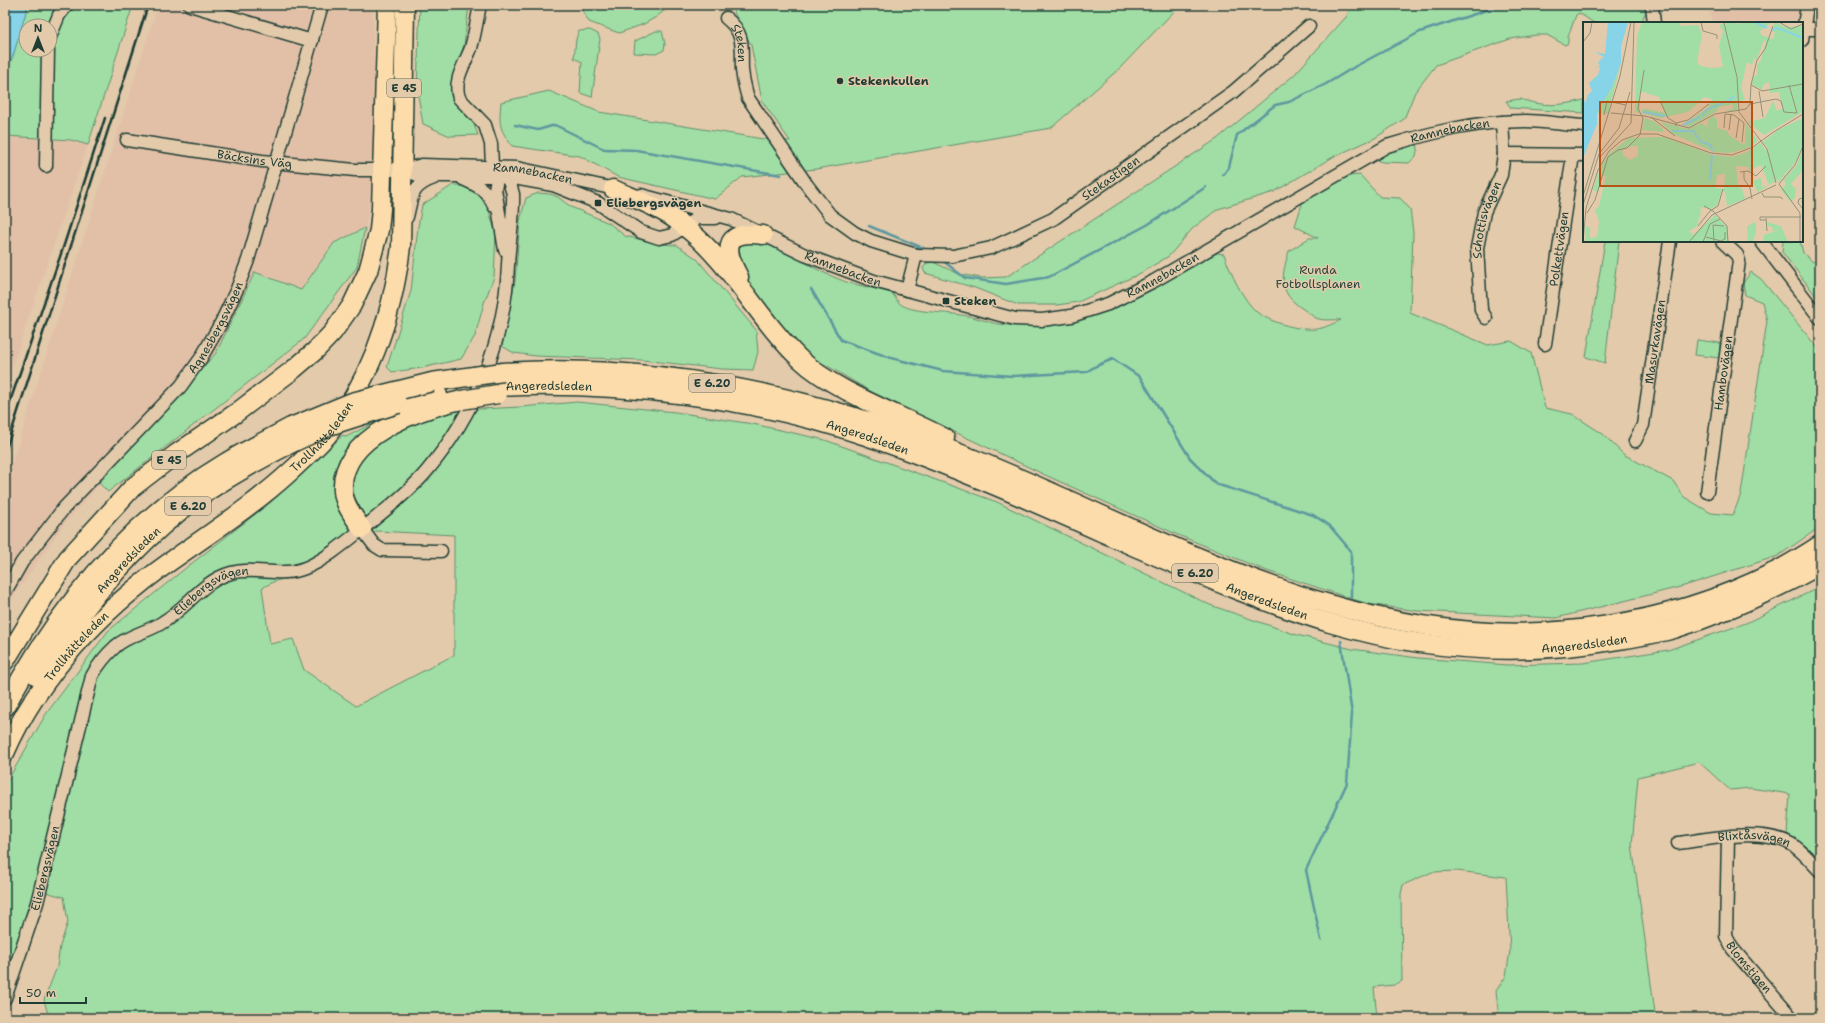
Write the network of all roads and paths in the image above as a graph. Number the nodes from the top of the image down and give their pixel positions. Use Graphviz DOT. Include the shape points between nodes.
graph roads {
  1 [pos="67,5"];
  2 [pos="190,5"];
  3 [pos="322,5"];
  4 [pos="387,5"];
  5 [pos="405,5"];
  6 [pos="480,5"];
  7 [pos="1652,5"];
  8 [pos="1807,5"];
  9 [pos="58,18"];
  10 [pos="726,18"];
  11 [pos="1654,22"];
  12 [pos="1309,26"];
  13 [pos="1820,28"];
  14 [pos="1803,35"];
  15 [pos="312,41"];
  16 [pos="48,58"];
  17 [pos="1502,122"];
  18 [pos="1583,126"];
  19 [pos="127,140"];
  20 [pos="1504,154"];
  21 [pos="1578,155"];
  22 [pos="278,162"];
  23 [pos="46,166"];
  24 [pos="492,166"];
  25 [pos="403,170"];
  26 [pos="383,171"];
  27 [pos="441,176"];
  28 [pos="456,176"];
  29 [pos="502,176"];
  30 [pos="613,189"];
  31 [pos="731,219"];
  32 [pos="684,226"];
  33 [pos="501,227"];
  34 [pos="763,235"];
  35 [pos="1670,242"];
  36 [pos="1723,242"];
  37 [pos="1762,242"];
  38 [pos="401,246"];
  39 [pos="916,255"];
  40 [pos="508,264"];
  41 [pos="907,290"];
  42 [pos="752,302"];
  43 [pos="1486,318"];
  44 [pos="1820,318"];
  45 [pos="1545,344"];
  46 [pos="499,384"];
  47 [pos="467,389"];
  48 [pos="292,435"];
  49 [pos="1635,441"];
  50 [pos="1020,478"];
  51 [pos="1707,492"];
  52 [pos="362,529"];
  53 [pos="1820,545"];
  54 [pos="441,551"];
  55 [pos="1820,565"];
  56 [pos="5,592"];
  57 [pos="5,661"];
  58 [pos="5,707"];
  59 [pos="5,734"];
  60 [pos="5,753"];
  61 [pos="1728,837"];
  62 [pos="1678,843"];
  63 [pos="1820,871"];
  64 [pos="5,998"];
  65 [pos="1792,1018"];
  1 -- 9 [label="street"];
  2 -- 15 [label="street"];
  3 -- 15 [label="street, Agnesbergsvägen"];
  4 -- 26 [label="highway, E 45"];
  5 -- 25 [label="highway, Trollhätteleden / E 45"];
  6 -- 24 [label="street" via="457,92 459,98 485,125 491,144"];
  7 -- 11 [label="street"];
  8 -- 14 [label="street"];
  10 -- 39 [label="street, Steken" via="732,23 743,44 744,81 748,98 821,204 838,222 855,233 871,241"];
  12 -- 39 [label="street, Stekastigen" via="1233,92 1053,219 991,248 953,256"];
  13 -- 14 [label="street"];
  15 -- 22 [label="street, Agnesbergsvägen"];
  16 -- 23 [label="street"];
  17 -- 18 [label="street, Ramnebacken" via="1527,121"];
  17 -- 20 [label="street, Schottisvägen"];
  17 -- 41 [label="street, Ramnebacken" via="1425,134 1387,146 1154,281 1108,304 1071,316 1042,320 1015,319"];
  19 -- 22 [label="street, Bäcksins Väg"];
  20 -- 21 [label="street"];
  20 -- 43 [label="street, Schottisvägen" via="1501,175 1484,212 1477,248 1481,310"];
  21 -- 45 [label="street, Polkettvägen"];
  22 -- 26 [label="street, Bäcksins Väg"];
  22 -- 56 [label="street, Agnesbergsvägen" via="238,289 201,358 181,386 64,508 22,562"];
  24 -- 25 [label="street, Ramnebacken" via="422,165"];
  24 -- 29 [label="street, Eliebergsvägen"];
  24 -- 30 [label="street, Ramnebacken" via="542,172"];
  25 -- 26 [label="street, Ramnebacken"];
  25 -- 27 [label="street, Ramnebacken" via="421,176"];
  25 -- 38 [label="highway, Trollhätteleden / E 45"];
  26 -- 57 [label="highway, E 45" via="379,230 368,271 352,305 333,332 294,369 133,487 68,558"];
  27 -- 28 [label="street, Ramnebacken"];
  27 -- 38 [label="street, Ramnebacken" via="421,183 412,195"];
  28 -- 29 [label="street, Ramnebacken"];
  28 -- 33 [label="street, Eliebergsvägen" via="476,184 487,193"];
  29 -- 32 [label="street, Ramnebacken" via="553,186 581,196 615,213 652,237 666,237"];
  29 -- 33 [label="street, Eliebergsvägen" via="497,179 495,189"];
  29 -- 40 [label="street, Eliebergsvägen" via="509,181 513,194 514,210"];
  30 -- 31 [label="street, Ramnebacken" via="673,202"];
  30 -- 32 [label="highway" via="658,209"];
  31 -- 32 [label="street, Ramnebacken" via="702,218 690,221"];
  31 -- 34 [label="street, Ramnebacken"];
  32 -- 42 [label="highway" via="713,254"];
  33 -- 40 [label="street, Eliebergsvägen"];
  34 -- 41 [label="street, Ramnebacken" via="839,269"];
  34 -- 42 [label="highway" via="740,234 730,245 731,262"];
  35 -- 49 [label="street, Masurkavägen" via="1643,425"];
  36 -- 51 [label="street, Hambovägen" via="1737,255 1738,276"];
  37 -- 44 [label="street"];
  38 -- 60 [label="highway, Trollhätteleden / E 45" via="397,280 382,336 369,368 348,407 326,437 278,483 153,575 97,623 44,684 18,724"];
  39 -- 41 [label="street"];
  40 -- 52 [label="street, Eliebergsvägen" via="502,319 489,361 466,416 451,441 426,473 404,495"];
  42 -- 50 [label="highway" via="783,342 813,370"];
  46 -- 47 [label="highway, bridge"];
  46 -- 47 [label="highway, Angeredsleden / E 6.20, bridge"];
  46 -- 50 [label="highway, Angeredsleden / E 6.20" via="557,370 634,373 695,380 782,396 884,426"];
  46 -- 55 [label="highway, Angeredsleden / E 6.20" via="616,388 709,399 782,413 862,434 1003,489 1205,577 1290,610 1331,624 1412,642 1503,650 1566,648 1636,637 1671,630 1744,604"];
  47 -- 48 [label="highway, Angeredsleden / E 6.20, bridge" via="433,389 352,402"];
  47 -- 52 [label="highway" via="440,405 404,418 375,434 360,448 346,471 343,492 347,506"];
  48 -- 58 [label="highway, Angeredsleden / E 6.20" via="230,460 172,500 124,541 65,611 29,664"];
  48 -- 59 [label="highway, Angeredsleden / E 6.20" via="196,499 132,555 99,591 48,660"];
  50 -- 53 [label="highway, Angeredsleden / E 6.20" via="1202,559 1309,598 1429,626 1472,631 1508,633 1588,628 1666,614 1752,582"];
  52 -- 54 [label="street" via="374,545 382,550"];
  52 -- 64 [label="street, Eliebergsvägen" via="304,569 282,573 232,572 216,578 181,610 162,623 118,644 107,654 92,676 37,903"];
  61 -- 62 [label="street, Blixtåsvägen"];
  61 -- 63 [label="street, Blixtåsvägen" via="1752,835 1783,840 1800,850"];
  61 -- 65 [label="street, Blomstigen" via="1726,936 1732,948"];
}
